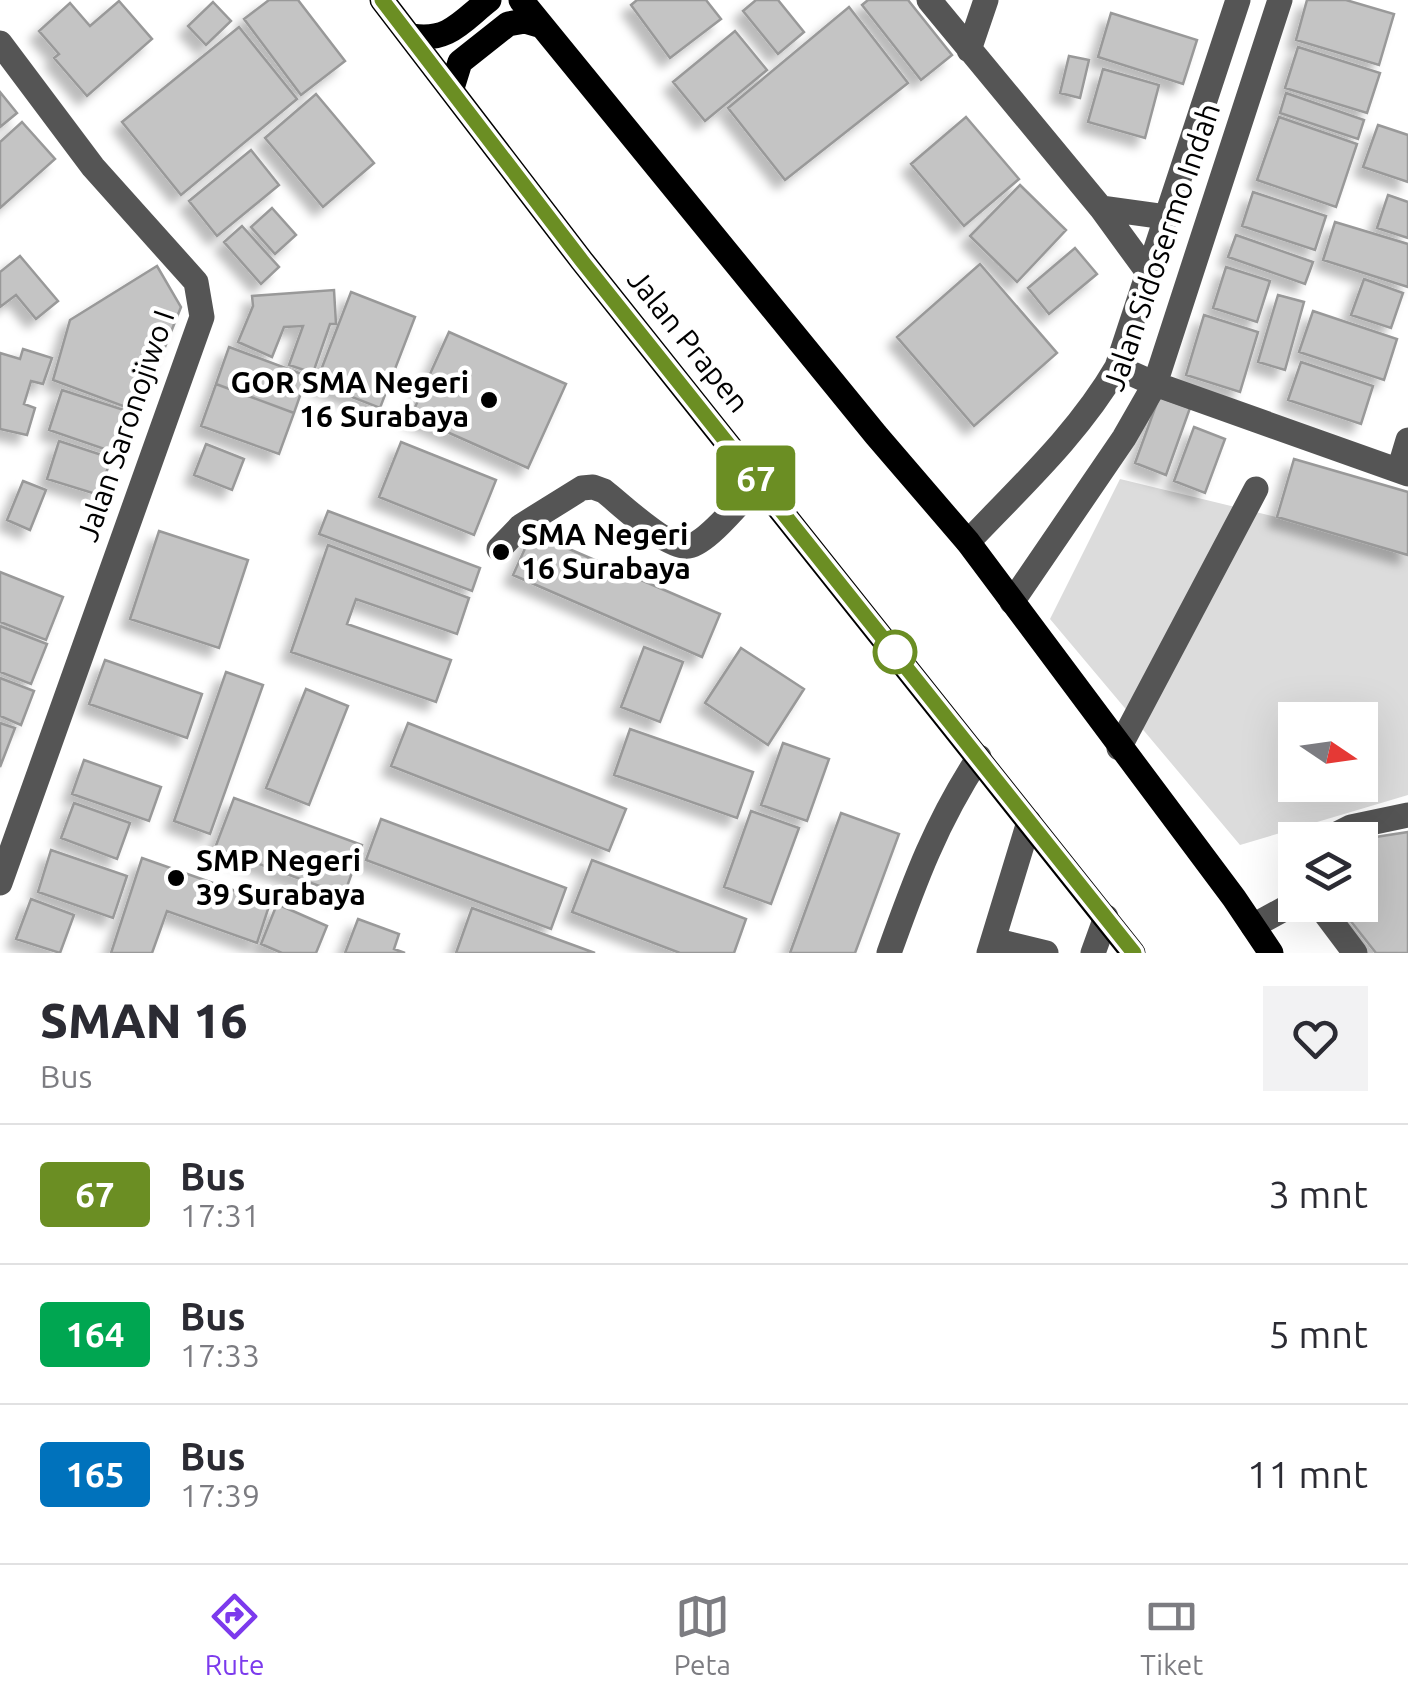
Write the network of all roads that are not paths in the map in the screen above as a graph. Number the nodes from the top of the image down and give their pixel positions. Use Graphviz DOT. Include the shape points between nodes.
graph roads {
  1 [pos="382,0"];
  2 [pos="489,0"];
  3 [pos="521,0"];
  4 [pos="929,0"];
  5 [pos="986,0"];
  6 [pos="1238,0"];
  7 [pos="1280,0"];
  8 [pos="542,26"];
  9 [pos="412,36"];
  10 [pos="0,43"];
  11 [pos="969,50"];
  12 [pos="452,88"];
  13 [pos="1101,208"];
  14 [pos="1166,217"];
  15 [pos="1148,271"];
  16 [pos="1117,367"];
  17 [pos="1156,384"];
  18 [pos="1408,440"];
  19 [pos="1403,472"];
  20 [pos="759,482"];
  21 [pos="1256,489"];
  22 [pos="968,542"];
  23 [pos="499,548"];
  24 [pos="1012,602"];
  25 [pos="1119,748"];
  26 [pos="979,758"];
  27 [pos="1408,816"];
  28 [pos="1030,822"];
  29 [pos="1377,822"];
  30 [pos="0,883"];
  31 [pos="1278,913"];
  32 [pos="1332,922"];
  33 [pos="1254,926"];
  34 [pos="1120,940"];
  35 [pos="992,946"];
  36 [pos="889,953"];
  37 [pos="1046,953"];
  38 [pos="1093,953"];
  39 [pos="1271,953"];
  40 [pos="1355,953"];
  1 -- 9 [label="main road, Jalan Prapen"];
  2 -- 9 [label="main road" via="445,34"];
  3 -- 8 [label="main road"];
  4 -- 11 [label="street"];
  5 -- 11 [label="street"];
  6 -- 14 [label="street, Jalan Sidosermo Indah"];
  7 -- 17 [label="street, Jalan Sidosermo Indah"];
  8 -- 12 [label="main road" via="508,24 465,56"];
  8 -- 22 [label="main road"];
  9 -- 12 [label="main road, Jalan Prapen"];
  10 -- 30 [label="street, Jalan Saronojiwo I" via="93,168 196,282 202,317"];
  11 -- 13 [label="street"];
  12 -- 20 [label="main road, Jalan Prapen"];
  13 -- 14 [label="street"];
  13 -- 15 [label="street"];
  14 -- 15 [label="street, Jalan Sidosermo Indah"];
  15 -- 16 [label="street, Jalan Sidosermo Indah"];
  16 -- 17 [label="street"];
  16 -- 22 [label="street, Jalan Sidosermo Indah" via="1062,443"];
  17 -- 19 [label="street"];
  17 -- 24 [label="street, Jalan Sidosermo Indah"];
  18 -- 19 [label="street"];
  20 -- 23 [label="street" via="700,542 686,547 671,544 593,487 521,526"];
  20 -- 26 [label="main road, Jalan Prapen"];
  21 -- 25 [label="street"];
  22 -- 24 [label="main road"];
  24 -- 25 [label="main road"];
  25 -- 33 [label="main road"];
  26 -- 28 [label="main road, Jalan Prapen"];
  26 -- 36 [label="street" via="926,850"];
  27 -- 29 [label="street"];
  28 -- 34 [label="main road, Jalan Prapen"];
  28 -- 35 [label="street"];
  31 -- 33 [label="street"];
  32 -- 40 [label="street"];
  33 -- 39 [label="main road"];
  34 -- 38 [label="street"];
  35 -- 37 [label="street"];
}
